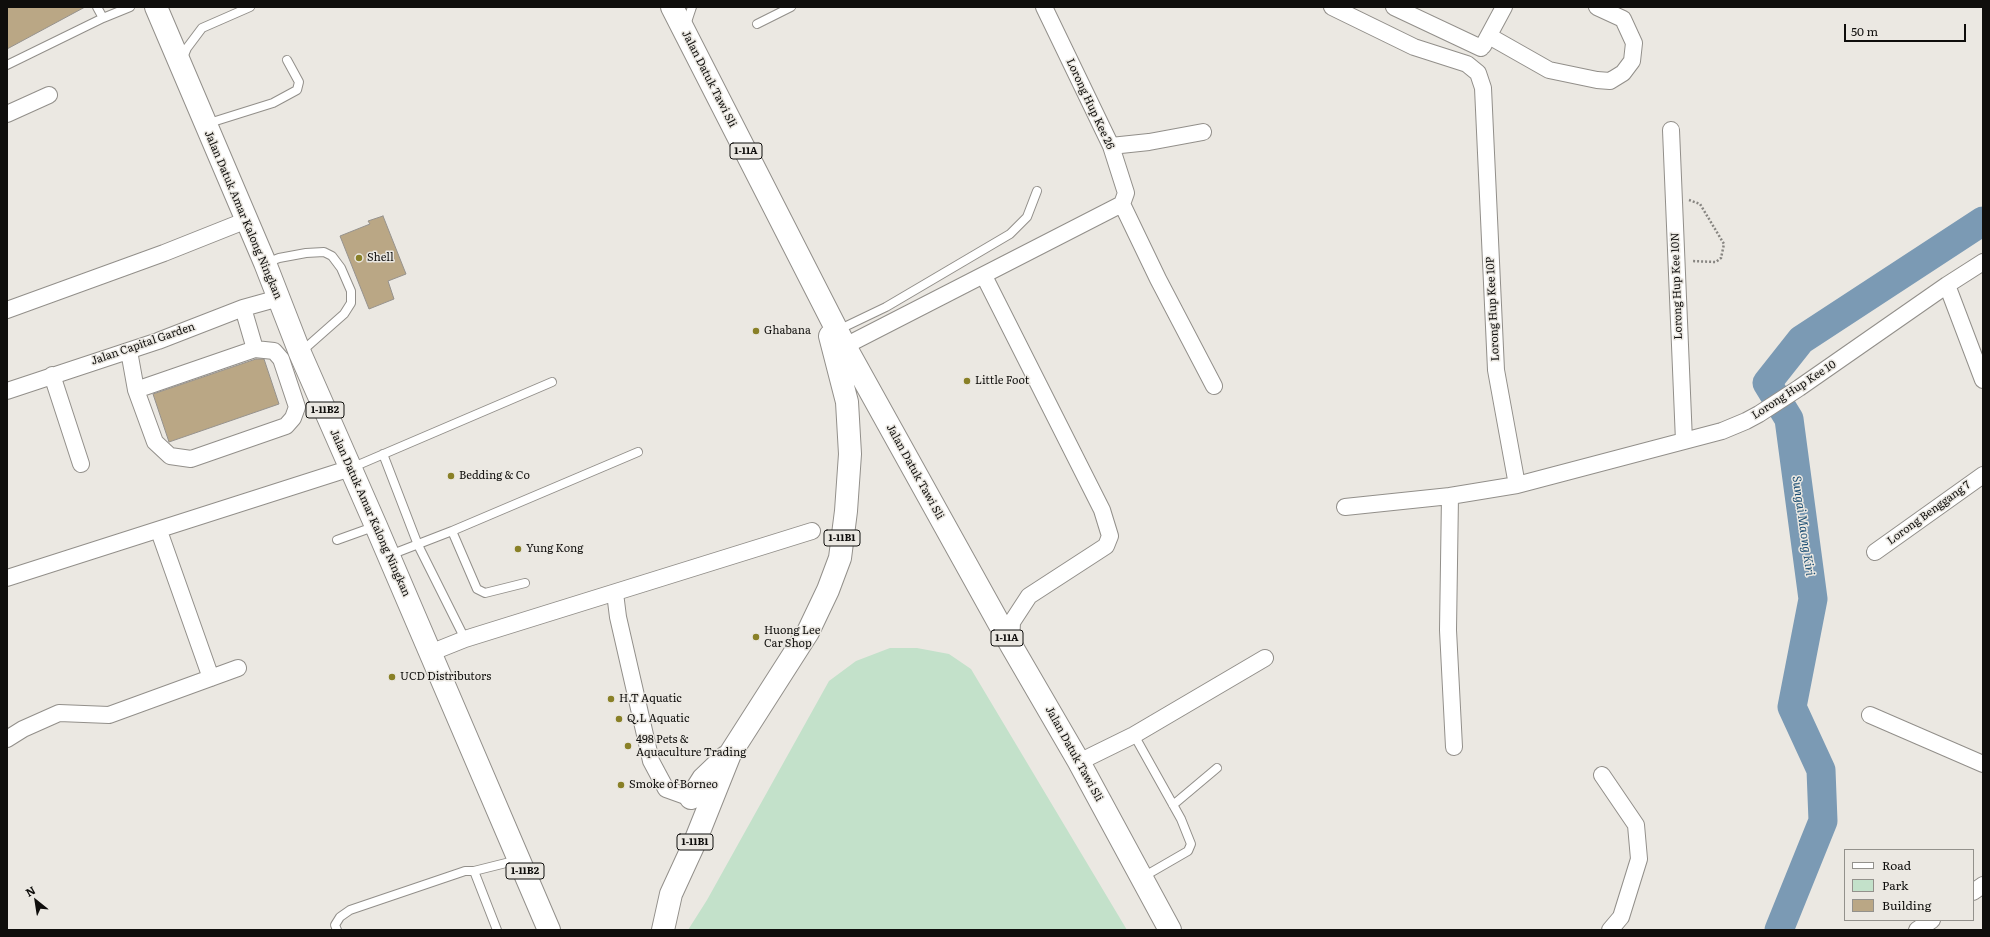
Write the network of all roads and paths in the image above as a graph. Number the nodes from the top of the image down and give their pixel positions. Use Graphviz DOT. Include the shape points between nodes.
graph roads {
  1 [pos="97,7"];
  2 [pos="130,7"];
  3 [pos="156,7"];
  4 [pos="250,7"];
  5 [pos="672,7"];
  6 [pos="692,7"];
  7 [pos="791,7"];
  8 [pos="1044,7"];
  9 [pos="1332,7"];
  10 [pos="1394,7"];
  11 [pos="1504,7"];
  12 [pos="1597,7"];
  13 [pos="103,18"];
  14 [pos="757,24"];
  15 [pos="684,31"];
  16 [pos="1485,42"];
  17 [pos="287,60"];
  18 [pos="181,64"];
  19 [pos="7,66"];
  20 [pos="1471,67"];
  21 [pos="48,94"];
  22 [pos="7,114"];
  23 [pos="205,124"];
  24 [pos="1671,130"];
  25 [pos="1203,132"];
  26 [pos="1111,146"];
  27 [pos="1037,191"];
  28 [pos="1673,194"];
  29 [pos="1122,204"];
  30 [pos="247,220"];
  31 [pos="1676,260"];
  32 [pos="1983,262"];
  33 [pos="265,263"];
  34 [pos="984,276"];
  35 [pos="1947,285"];
  36 [pos="819,296"];
  37 [pos="279,298"];
  38 [pos="243,308"];
  39 [pos="7,310"];
  40 [pos="841,338"];
  41 [pos="255,349"];
  42 [pos="129,351"];
  43 [pos="300,354"];
  44 [pos="52,375"];
  45 [pos="1983,380"];
  46 [pos="552,382"];
  47 [pos="1214,386"];
  48 [pos="136,390"];
  49 [pos="7,391"];
  50 [pos="1684,441"];
  51 [pos="638,452"];
  52 [pos="384,454"];
  53 [pos="81,464"];
  54 [pos="351,468"];
  55 [pos="1983,475"];
  56 [pos="1517,485"];
  57 [pos="1450,496"];
  58 [pos="1345,508"];
  59 [pos="376,526"];
  60 [pos="159,530"];
  61 [pos="452,531"];
  62 [pos="812,531"];
  63 [pos="337,540"];
  64 [pos="418,545"];
  65 [pos="1875,552"];
  66 [pos="389,556"];
  67 [pos="7,578"];
  68 [pos="525,583"];
  69 [pos="615,594"];
  70 [pos="465,639"];
  71 [pos="1011,645"];
  72 [pos="430,653"];
  73 [pos="1265,658"];
  74 [pos="238,668"];
  75 [pos="211,678"];
  76 [pos="1870,715"];
  77 [pos="1134,735"];
  78 [pos="7,739"];
  79 [pos="1454,747"];
  80 [pos="730,754"];
  81 [pos="1080,762"];
  82 [pos="1983,764"];
  83 [pos="1216,768"];
  84 [pos="1602,775"];
  85 [pos="691,798"];
  86 [pos="1173,805"];
  87 [pos="520,860"];
  88 [pos="474,871"];
  89 [pos="1142,878"];
  90 [pos="1983,885"];
  91 [pos="1974,891"];
  92 [pos="1930,921"];
  93 [pos="337,930"];
  94 [pos="497,930"];
  95 [pos="549,930"];
  96 [pos="663,930"];
  97 [pos="1170,930"];
  98 [pos="1610,930"];
  99 [pos="1917,930"];
  1 -- 13 [label="lane"];
  2 -- 13 [label="lane"];
  3 -- 18 [label="highway, Jalan Datuk Amar Kalong Ningkan / 1-11B2"];
  4 -- 18 [label="lane" via="202,28 187,48"];
  5 -- 15 [label="highway, Jalan Datuk Tawi Sli / 1-11A"];
  6 -- 15 [label="lane"];
  7 -- 14 [label="lane"];
  8 -- 26 [label="street, Lorong Hup Kee 26"];
  9 -- 20 [label="street" via="1414,48"];
  10 -- 16 [label="street"];
  11 -- 16 [label="street"];
  12 -- 16 [label="street" via="1622,19 1634,43 1632,61 1623,73 1610,81 1549,70"];
  13 -- 19 [label="lane"];
  15 -- 36 [label="highway, Jalan Datuk Tawi Sli / 1-11A"];
  16 -- 20 [label="street"];
  17 -- 23 [label="lane" via="299,82 297,90 274,103"];
  18 -- 23 [label="highway, Jalan Datuk Amar Kalong Ningkan / 1-11B2"];
  20 -- 56 [label="street, Lorong Hup Kee 10P" via="1478,73 1483,88 1496,370"];
  21 -- 22 [label="street"];
  23 -- 30 [label="highway, Jalan Datuk Amar Kalong Ningkan / 1-11B2"];
  24 -- 28 [label="street, Lorong Hup Kee 10N"];
  25 -- 26 [label="street"];
  26 -- 29 [label="street, Lorong Hup Kee 26" via="1126,193"];
  27 -- 40 [label="lane" via="1027,217 1010,234 886,307"];
  28 -- 31 [label="street, Lorong Hup Kee 10N"];
  28 -- 31 [label="path" via="1700,204 1724,244 1721,258 1716,262"];
  29 -- 34 [label="street"];
  29 -- 47 [label="street"];
  30 -- 33 [label="highway, Jalan Datuk Amar Kalong Ningkan / 1-11B2"];
  30 -- 39 [label="street"];
  31 -- 50 [label="street, Lorong Hup Kee 10N"];
  32 -- 35 [label="street, Lorong Hup Kee 10"];
  33 -- 37 [label="highway, Jalan Datuk Amar Kalong Ningkan / 1-11B2"];
  33 -- 43 [label="lane" via="279,258 324,252 332,256 341,268 351,291 351,303 344,314"];
  34 -- 40 [label="street"];
  34 -- 71 [label="street" via="1102,510 1110,536 1106,546 1029,596 1012,622"];
  35 -- 45 [label="street"];
  35 -- 50 [label="street, Lorong Hup Kee 10" via="1759,414 1722,431"];
  36 -- 40 [label="highway, Jalan Datuk Tawi Sli / 1-11A"];
  36 -- 80 [label="highway, 1-11B1" via="847,402 850,454 840,558 808,632"];
  37 -- 38 [label="street, Jalan Capital Garden"];
  37 -- 43 [label="highway, Jalan Datuk Amar Kalong Ningkan / 1-11B2"];
  38 -- 41 [label="street"];
  38 -- 42 [label="street, Jalan Capital Garden"];
  40 -- 71 [label="highway, Jalan Datuk Tawi Sli / 1-11A"];
  41 -- 48 [label="street"];
  41 -- 48 [label="street" via="274,351 281,358 297,407 293,418 286,426 190,460 170,456 155,442"];
  42 -- 44 [label="street, Jalan Capital Garden"];
  42 -- 48 [label="street"];
  43 -- 54 [label="highway, Jalan Datuk Amar Kalong Ningkan / 1-11B2"];
  44 -- 49 [label="street, Jalan Capital Garden"];
  44 -- 53 [label="street"];
  46 -- 52 [label="lane"];
  50 -- 56 [label="street, Lorong Hup Kee 10"];
  51 -- 61 [label="lane"];
  52 -- 54 [label="lane"];
  52 -- 64 [label="lane"];
  54 -- 59 [label="highway, Jalan Datuk Amar Kalong Ningkan / 1-11B2"];
  54 -- 60 [label="street"];
  55 -- 65 [label="street, Lorong Benggang 7"];
  56 -- 57 [label="street"];
  57 -- 58 [label="street"];
  57 -- 79 [label="street" via="1448,630"];
  59 -- 63 [label="lane"];
  59 -- 66 [label="highway, Jalan Datuk Amar Kalong Ningkan / 1-11B2"];
  60 -- 67 [label="street"];
  60 -- 75 [label="street"];
  61 -- 64 [label="lane"];
  61 -- 68 [label="lane" via="477,589 485,593"];
  62 -- 69 [label="street"];
  64 -- 66 [label="lane"];
  64 -- 70 [label="lane"];
  66 -- 72 [label="highway, Jalan Datuk Amar Kalong Ningkan / 1-11B2"];
  69 -- 70 [label="street"];
  69 -- 85 [label="street" via="651,761 666,788"];
  70 -- 72 [label="street"];
  71 -- 81 [label="highway, Jalan Datuk Tawi Sli / 1-11A"];
  72 -- 87 [label="highway, Jalan Datuk Amar Kalong Ningkan / 1-11B2"];
  73 -- 77 [label="street"];
  74 -- 75 [label="street"];
  75 -- 78 [label="street" via="109,715 59,713"];
  76 -- 82 [label="street"];
  77 -- 81 [label="street"];
  77 -- 86 [label="lane"];
  80 -- 85 [label="highway" via="703,779"];
  80 -- 96 [label="highway, 1-11B1" via="671,894"];
  81 -- 89 [label="highway, Jalan Datuk Tawi Sli / 1-11A"];
  83 -- 86 [label="lane"];
  84 -- 98 [label="street" via="1636,825 1639,859 1621,916"];
  86 -- 89 [label="lane" via="1190,836 1191,844 1188,851"];
  87 -- 88 [label="lane"];
  87 -- 95 [label="highway, Jalan Datuk Amar Kalong Ningkan / 1-11B2"];
  88 -- 93 [label="lane" via="465,870 350,910 340,917 335,925"];
  88 -- 94 [label="lane"];
  89 -- 97 [label="highway, Jalan Datuk Tawi Sli / 1-11A"];
  90 -- 91 [label="street"];
  92 -- 99 [label="street"];
}
